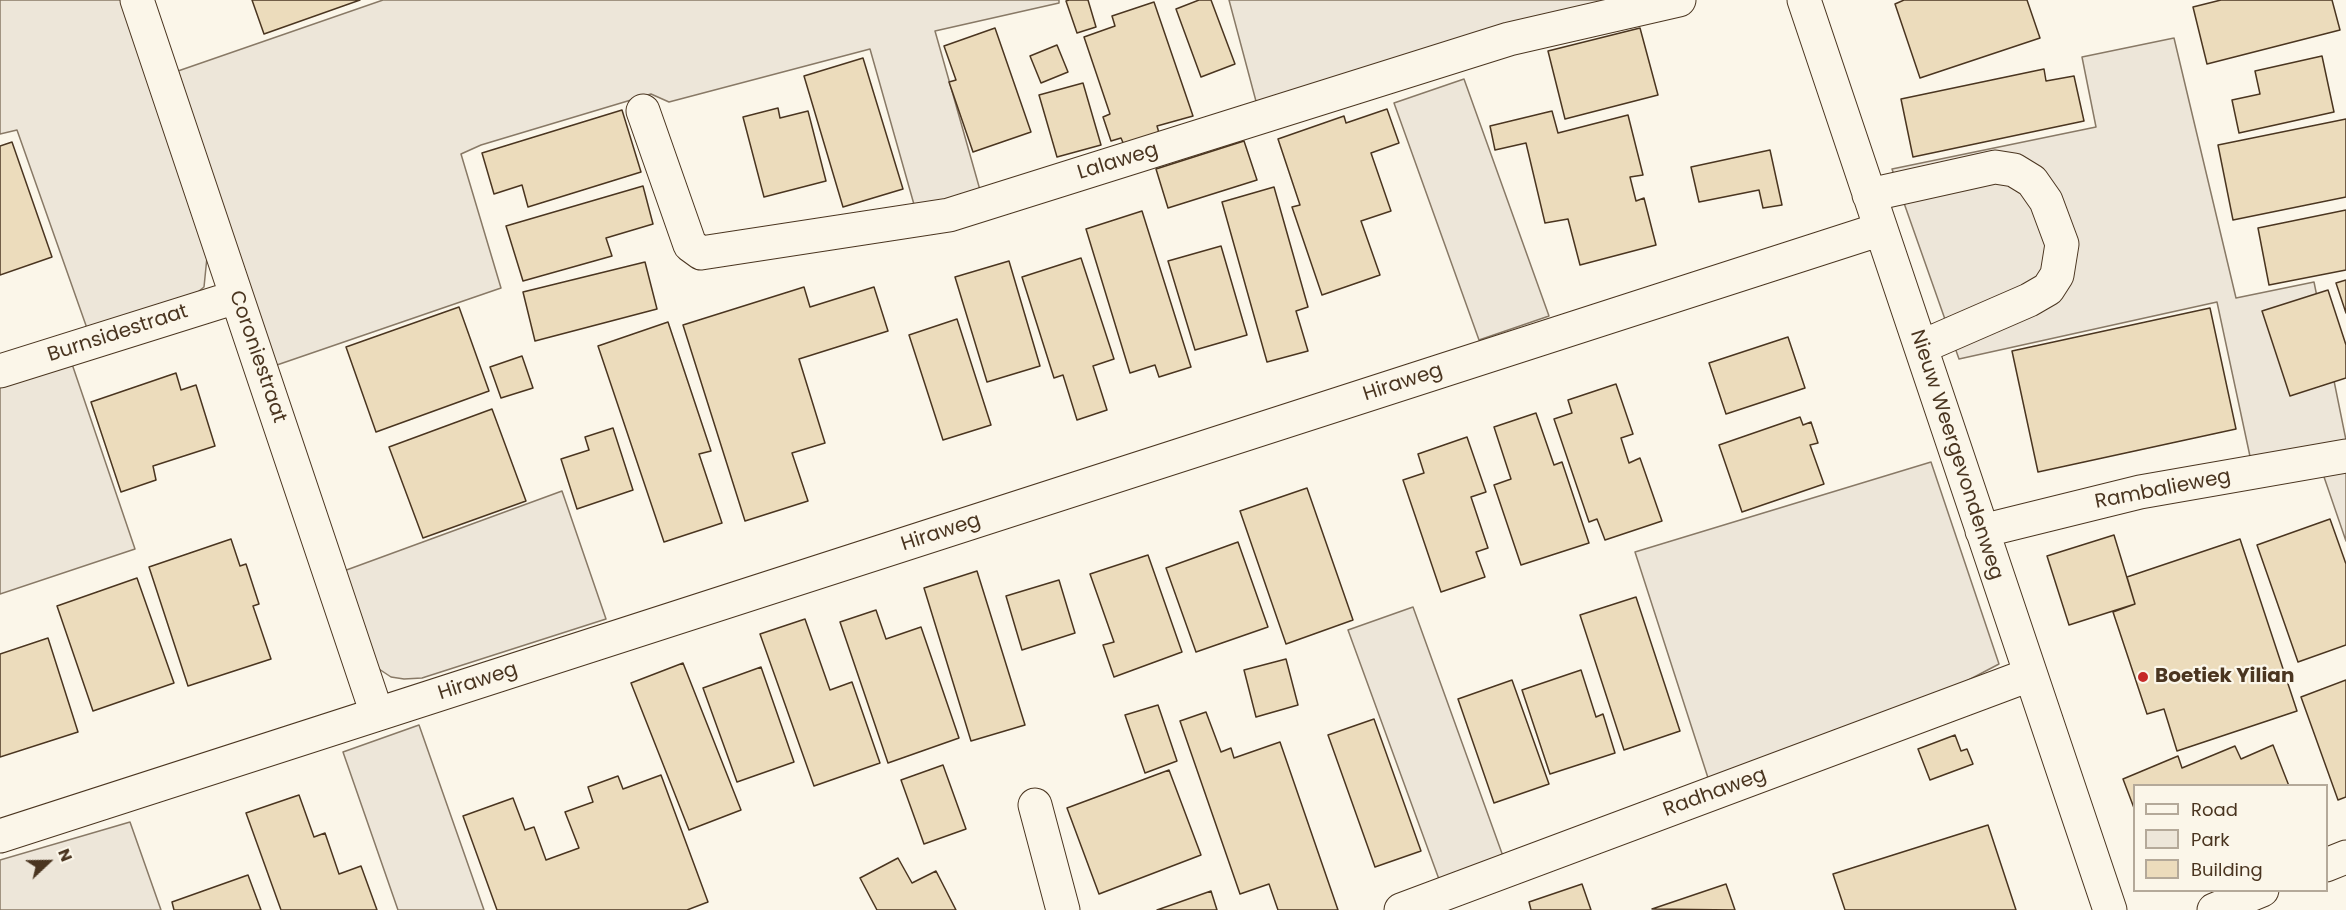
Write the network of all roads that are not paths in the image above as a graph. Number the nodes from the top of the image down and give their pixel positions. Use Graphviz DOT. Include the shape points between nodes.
graph roads {
  1 [pos="137,0"];
  2 [pos="1679,0"];
  3 [pos="1803,0"];
  4 [pos="643,111"];
  5 [pos="1869,195"];
  6 [pos="1881,229"];
  7 [pos="236,297"];
  8 [pos="1921,347"];
  9 [pos="0,371"];
  10 [pos="2346,456"];
  11 [pos="1982,531"];
  12 [pos="2029,675"];
  13 [pos="377,714"];
  14 [pos="1035,805"];
  15 [pos="0,836"];
  16 [pos="2346,857"];
  17 [pos="2328,864"];
  18 [pos="2259,892"];
  19 [pos="1063,910"];
  20 [pos="1401,910"];
  21 [pos="2110,910"];
  22 [pos="2214,910"];
  1 -- 7 [label="street, Coroniestraat"];
  2 -- 4 [label="street, Lalaweg" via="1509,39 949,215 701,253 690,245"];
  3 -- 5 [label="street, Nieuw Weergevondenweg"];
  5 -- 6 [label="street, Nieuw Weergevondenweg"];
  5 -- 8 [label="street" via="1995,167 2014,170 2032,181 2046,201 2062,244 2057,275 2048,289"];
  6 -- 8 [label="street, Nieuw Weergevondenweg"];
  6 -- 13 [label="street, Hiraweg"];
  7 -- 9 [label="street, Burnsidestraat"];
  7 -- 13 [label="street, Coroniestraat"];
  8 -- 11 [label="street, Nieuw Weergevondenweg"];
  10 -- 11 [label="street, Rambalieweg" via="2140,492"];
  11 -- 12 [label="street, Nieuw Weergevondenweg"];
  12 -- 20 [label="street, Radhaweg"];
  12 -- 21 [label="street, Nieuw Weergevondenweg"];
  13 -- 15 [label="street, Hiraweg"];
  14 -- 19 [label="street"];
  16 -- 17 [label="street"];
  18 -- 22 [label="street"];
}
